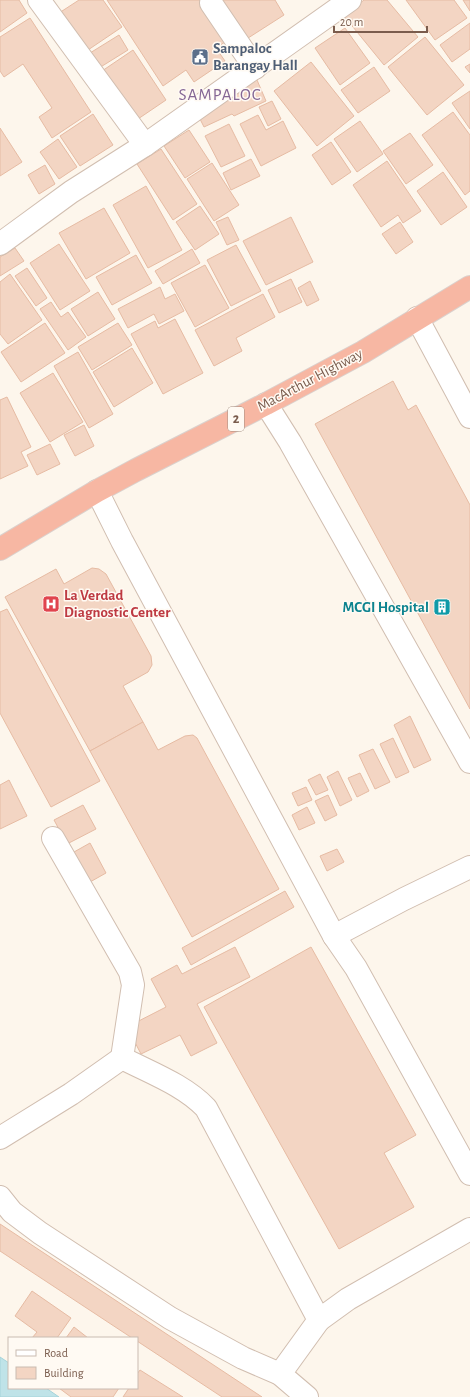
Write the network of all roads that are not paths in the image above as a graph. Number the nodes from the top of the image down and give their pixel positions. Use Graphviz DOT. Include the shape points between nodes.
graph roads {
  1 [pos="39,0"];
  2 [pos="350,0"];
  3 [pos="211,3"];
  4 [pos="255,68"];
  5 [pos="145,145"];
  6 [pos="0,244"];
  7 [pos="470,287"];
  8 [pos="417,318"];
  9 [pos="266,404"];
  10 [pos="470,417"];
  11 [pos="97,491"];
  12 [pos="0,549"];
  13 [pos="470,762"];
  14 [pos="53,838"];
  15 [pos="470,867"];
  16 [pos="334,936"];
  17 [pos="122,1058"];
  18 [pos="0,1138"];
  19 [pos="470,1174"];
  20 [pos="0,1197"];
  21 [pos="470,1229"];
  22 [pos="319,1320"];
  23 [pos="280,1374"];
  24 [pos="307,1397"];
  1 -- 5 [label="street"];
  2 -- 4 [label="street"];
  3 -- 4 [label="street"];
  4 -- 5 [label="street"];
  5 -- 6 [label="street" via="71,192"];
  7 -- 8 [label="highway, MacArthur Highway / 2"];
  8 -- 9 [label="highway, MacArthur Highway / 2" via="363,352"];
  8 -- 10 [label="street"];
  9 -- 11 [label="highway, MacArthur Highway / 2"];
  9 -- 13 [label="street" via="290,442"];
  11 -- 12 [label="highway, MacArthur Highway / 2"];
  11 -- 16 [label="street"];
  14 -- 17 [label="street" via="130,972 133,985"];
  15 -- 16 [label="street"];
  16 -- 19 [label="street" via="356,968"];
  17 -- 18 [label="street" via="71,1094"];
  17 -- 22 [label="street" via="181,1088 197,1098 206,1108"];
  20 -- 23 [label="street" via="12,1212 40,1234 170,1318 243,1358"];
  21 -- 22 [label="street" via="348,1299"];
  22 -- 23 [label="street"];
  23 -- 24 [label="street"];
}
